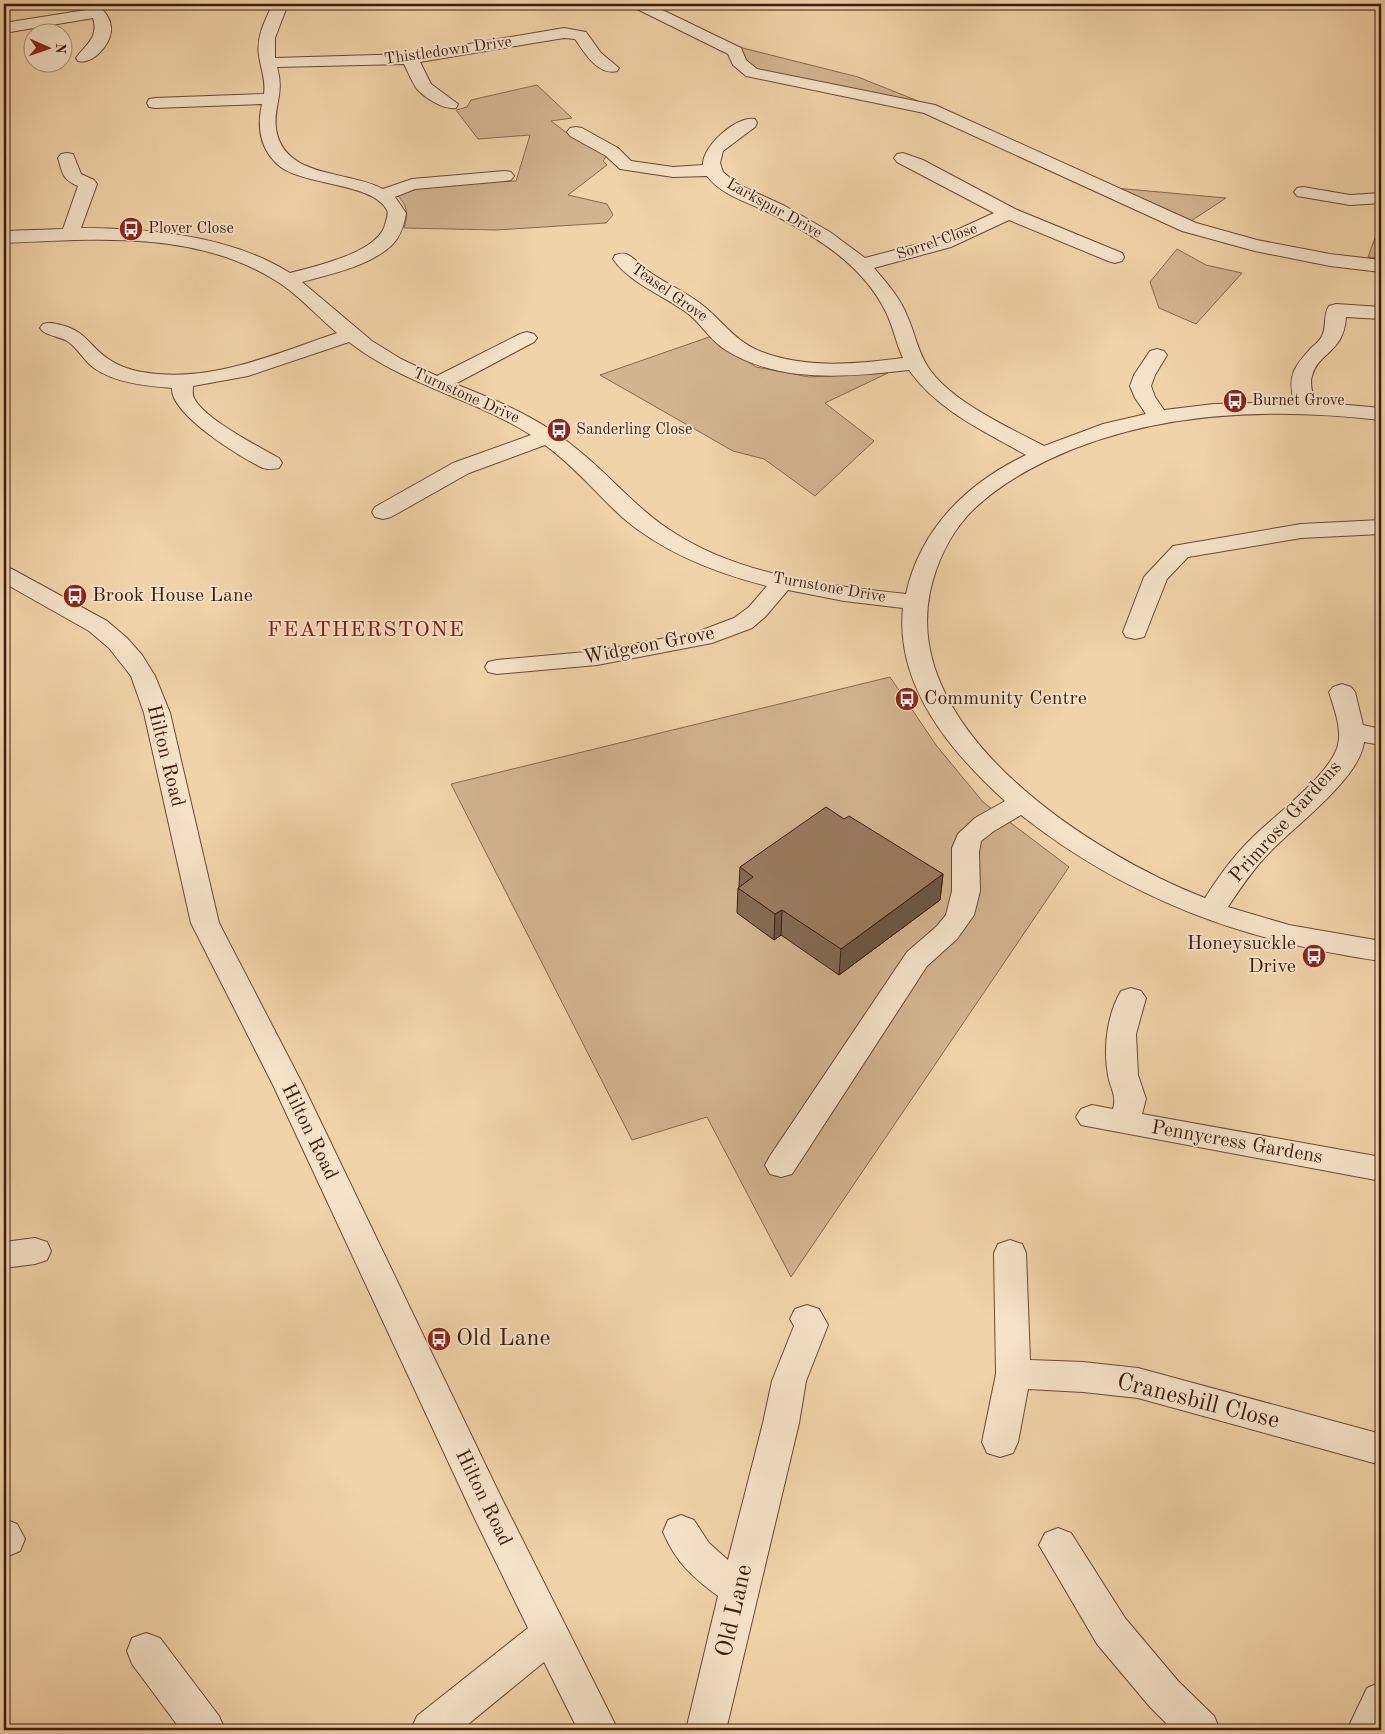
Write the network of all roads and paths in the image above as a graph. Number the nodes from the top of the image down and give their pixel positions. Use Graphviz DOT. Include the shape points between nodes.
graph roads {
  1 [pos="280,4"];
  2 [pos="638,4"];
  3 [pos="4,28"];
  4 [pos="84,58"];
  5 [pos="410,59"];
  6 [pos="269,64"];
  7 [pos="611,68"];
  8 [pos="271,99"];
  9 [pos="155,103"];
  10 [pos="450,104"];
  11 [pos="749,124"];
  12 [pos="576,132"];
  13 [pos="67,158"];
  14 [pos="903,158"];
  15 [pos="712,170"];
  16 [pos="505,176"];
  17 [pos="1303,192"];
  18 [pos="383,196"];
  19 [pos="1381,198"];
  20 [pos="1009,213"];
  21 [pos="70,234"];
  22 [pos="4,237"];
  23 [pos="1115,258"];
  24 [pos="622,259"];
  25 [pos="862,265"];
  26 [pos="1381,266"];
  27 [pos="288,280"];
  28 [pos="1381,313"];
  29 [pos="50,328"];
  30 [pos="351,335"];
  31 [pos="527,338"];
  32 [pos="1157,355"];
  33 [pos="913,363"];
  34 [pos="184,382"];
  35 [pos="438,384"];
  36 [pos="1306,408"];
  37 [pos="1381,414"];
  38 [pos="1158,417"];
  39 [pos="547,437"];
  40 [pos="1043,455"];
  41 [pos="271,462"];
  42 [pos="383,512"];
  43 [pos="1381,527"];
  44 [pos="4,574"];
  45 [pos="783,582"];
  46 [pos="914,602"];
  47 [pos="1136,632"];
  48 [pos="497,667"];
  49 [pos="1342,692"];
  50 [pos="1352,731"];
  51 [pos="1381,737"];
  52 [pos="1022,803"];
  53 [pos="1211,910"];
  54 [pos="1381,951"];
  55 [pos="1132,998"];
  56 [pos="1092,1117"];
  57 [pos="1124,1122"];
  58 [pos="780,1165"];
  59 [pos="1381,1169"];
  60 [pos="35,1251"];
  61 [pos="1010,1253"];
  62 [pos="4,1255"];
  63 [pos="807,1319"];
  64 [pos="1013,1374"];
  65 [pos="1000,1442"];
  66 [pos="1381,1450"];
  67 [pos="681,1532"];
  68 [pos="4,1536"];
  69 [pos="4,1541"];
  70 [pos="1058,1546"];
  71 [pos="739,1590"];
  72 [pos="550,1633"];
  73 [pos="146,1651"];
  74 [pos="1381,1701"];
  75 [pos="205,1730"];
  76 [pos="431,1730"];
  77 [pos="598,1730"];
  78 [pos="706,1730"];
  79 [pos="1200,1730"];
  80 [pos="1367,1730"];
  1 -- 6 [label="street" via="266,41"];
  2 -- 26 [label="street" via="735,51 739,62 752,73 929,109 1189,227 1255,245"];
  3 -- 4 [label="street" via="98,13 104,31"];
  5 -- 6 [label="street, Thistledown Drive"];
  5 -- 7 [label="street, Thistledown Drive" via="573,33 580,35 595,56"];
  5 -- 10 [label="street" via="424,87"];
  6 -- 8 [label="street"];
  8 -- 9 [label="street"];
  8 -- 18 [label="street" via="268,129 275,151 282,160 293,168 365,186"];
  11 -- 15 [label="street, Larkspur Drive" via="716,148"];
  12 -- 15 [label="street" via="612,152 626,164 673,172"];
  13 -- 21 [label="street" via="73,177 88,184"];
  14 -- 20 [label="street, Sorrel Close"];
  15 -- 25 [label="street, Larkspur Drive" via="731,188 810,225"];
  16 -- 18 [label="street" via="412,184"];
  17 -- 19 [label="street" via="1350,200"];
  18 -- 27 [label="street" via="397,213 395,226 384,242 342,262"];
  20 -- 23 [label="street, Sorrel Close"];
  20 -- 25 [label="street, Sorrel Close" via="944,243"];
  21 -- 22 [label="street, Turnstone Drive"];
  21 -- 27 [label="street, Turnstone Drive" via="122,235 190,243 264,267"];
  24 -- 33 [label="street, Teasel Grove" via="634,272 697,310 729,343 746,353 791,366 833,370"];
  25 -- 33 [label="street, Larkspur Drive" via="895,309"];
  27 -- 30 [label="street, Turnstone Drive"];
  28 -- 36 [label="street" via="1336,310 1332,339 1305,366 1301,376 1300,388"];
  29 -- 34 [label="street" via="78,339 102,364 114,370 130,376"];
  30 -- 34 [label="street" via="241,372"];
  30 -- 35 [label="street, Turnstone Drive" via="394,364"];
  31 -- 35 [label="street"];
  32 -- 38 [label="street" via="1140,382 1140,390"];
  33 -- 40 [label="street, Larkspur Drive" via="958,404"];
  34 -- 41 [label="street" via="182,396 187,405 207,423"];
  35 -- 39 [label="street, Turnstone Drive" via="506,412"];
  36 -- 37 [label="street"];
  36 -- 38 [label="street" via="1200,411"];
  38 -- 40 [label="street" via="1070,442"];
  39 -- 42 [label="street" via="461,468"];
  39 -- 45 [label="street, Turnstone Drive" via="574,457 639,520 666,538 715,561"];
  40 -- 46 [label="street" via="988,486 951,519 923,571"];
  43 -- 47 [label="street" via="1302,531 1181,551 1156,578"];
  44 -- 72 [label="street, Hilton Road" via="98,626 118,643 143,676 157,713 205,923 288,1085"];
  45 -- 46 [label="street, Turnstone Drive" via="869,598"];
  45 -- 48 [label="street, Widgeon Grove" via="750,618 720,633 597,658"];
  46 -- 52 [label="street" via="918,654 937,702 969,751"];
  49 -- 50 [label="street, Primrose Gardens"];
  50 -- 51 [label="street"];
  50 -- 53 [label="street, Primrose Gardens" via="1351,746 1340,766 1261,845"];
  52 -- 53 [label="street" via="1094,855 1126,873"];
  52 -- 58 [label="street" via="979,829 968,840 966,897 960,919 917,959"];
  53 -- 54 [label="street" via="1261,927"];
  55 -- 57 [label="street" via="1121,1034 1123,1075 1131,1099"];
  56 -- 57 [label="street, Pennycress Gardens"];
  57 -- 59 [label="street, Pennycress Gardens"];
  60 -- 62 [label="street"];
  61 -- 64 [label="street"];
  63 -- 71 [label="street, Old Lane" via="811,1325 789,1380"];
  64 -- 65 [label="street"];
  64 -- 66 [label="street, Cranesbill Close" via="1138,1383"];
  67 -- 71 [label="street" via="696,1555"];
  68 -- 69 [label="street" via="7,1539"];
  70 -- 79 [label="street" via="1111,1631 1164,1694"];
  71 -- 78 [label="street, Old Lane"];
  72 -- 76 [label="street"];
  72 -- 77 [label="street, Hilton Road"];
  73 -- 75 [label="street"];
  74 -- 80 [label="street"];
}
